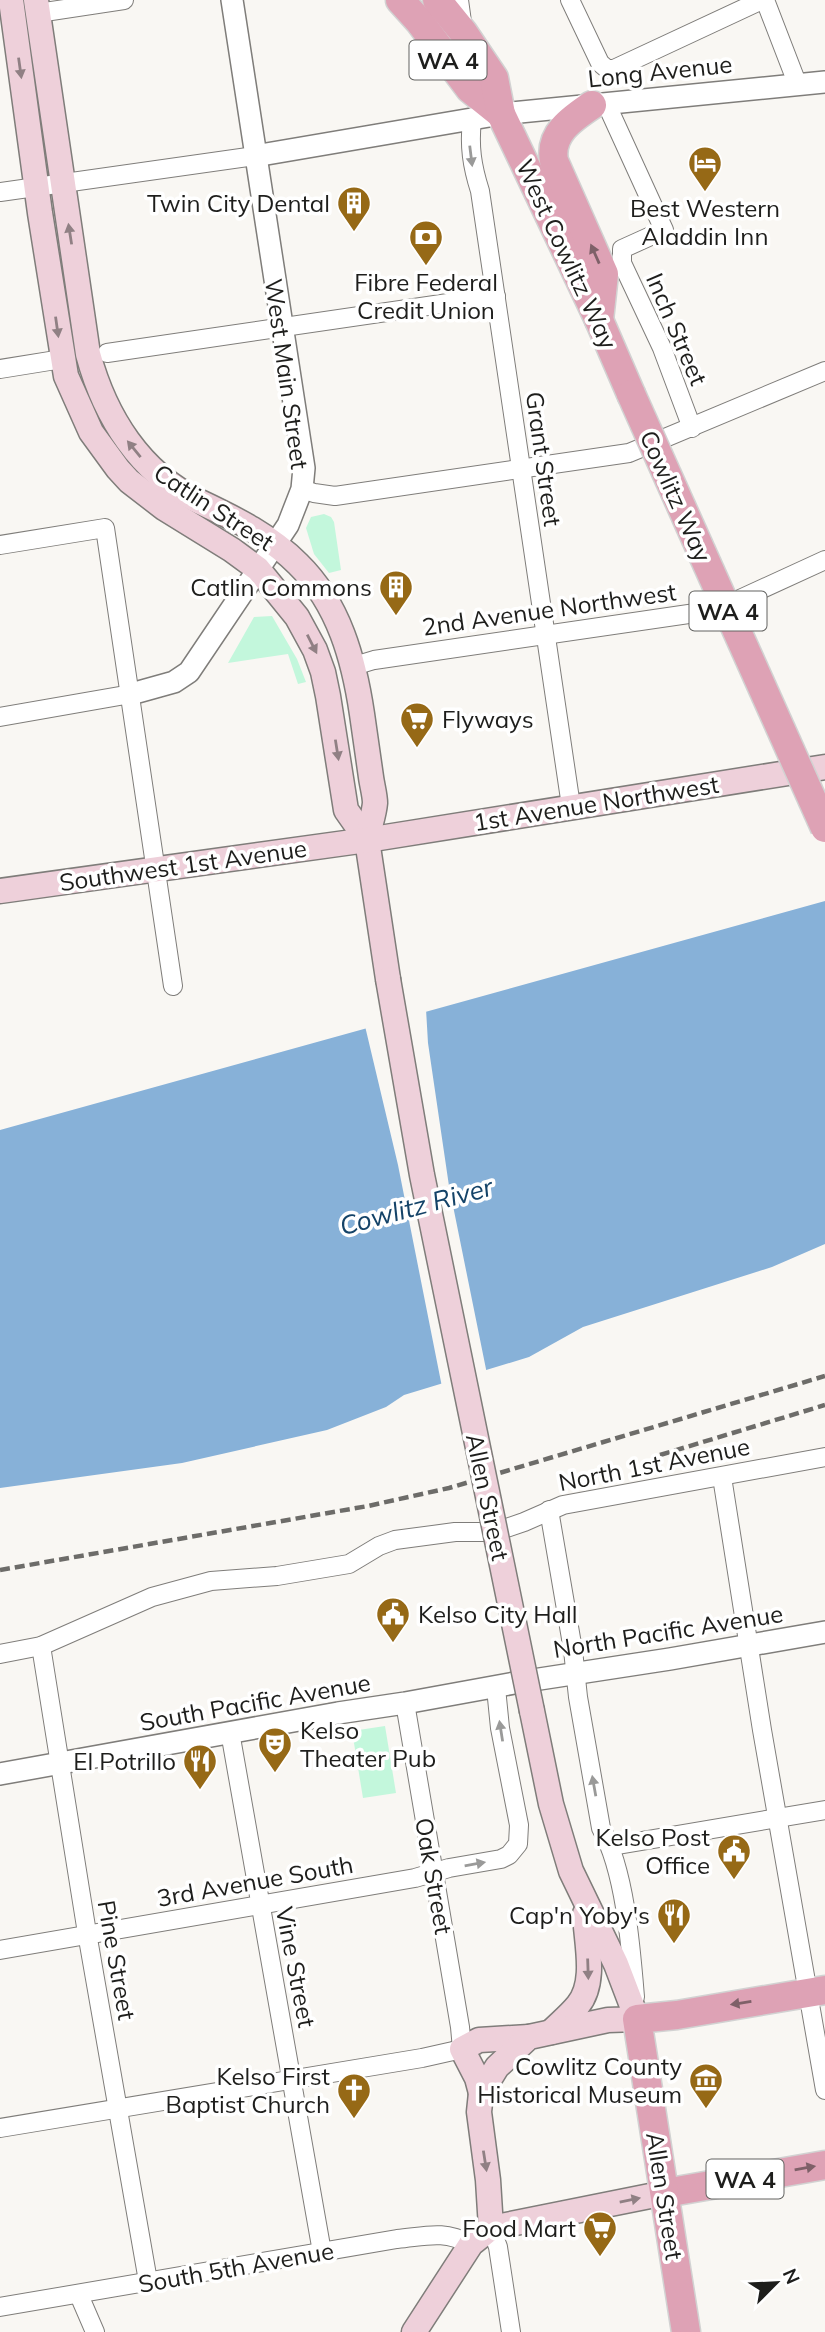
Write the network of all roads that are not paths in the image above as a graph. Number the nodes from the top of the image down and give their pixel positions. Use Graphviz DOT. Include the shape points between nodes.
graph roads {
  1 [pos="124,0"];
  2 [pos="232,0"];
  3 [pos="400,0"];
  4 [pos="437,0"];
  5 [pos="459,0"];
  6 [pos="570,0"];
  7 [pos="764,0"];
  8 [pos="20,9"];
  9 [pos="463,32"];
  10 [pos="825,82"];
  11 [pos="797,83"];
  12 [pos="599,104"];
  13 [pos="501,114"];
  14 [pos="472,120"];
  15 [pos="255,156"];
  16 [pos="63,182"];
  17 [pos="36,186"];
  18 [pos="0,192"];
  19 [pos="496,296"];
  20 [pos="599,320"];
  21 [pos="281,328"];
  22 [pos="107,353"];
  23 [pos="62,359"];
  24 [pos="0,369"];
  25 [pos="825,371"];
  26 [pos="631,394"];
  27 [pos="692,428"];
  28 [pos="522,468"];
  29 [pos="302,489"];
  30 [pos="274,544"];
  31 [pos="0,545"];
  32 [pos="825,560"];
  33 [pos="258,569"];
  34 [pos="544,633"];
  35 [pos="354,666"];
  36 [pos="131,694"];
  37 [pos="0,717"];
  38 [pos="825,767"];
  39 [pos="571,806"];
  40 [pos="825,828"];
  41 [pos="367,840"];
  42 [pos="156,869"];
  43 [pos="0,891"];
  44 [pos="173,986"];
  45 [pos="825,1457"];
  46 [pos="722,1477"];
  47 [pos="549,1510"];
  48 [pos="825,1632"];
  49 [pos="749,1645"];
  50 [pos="41,1646"];
  51 [pos="0,1654"];
  52 [pos="576,1674"];
  53 [pos="520,1682"];
  54 [pos="496,1688"];
  55 [pos="405,1703"];
  56 [pos="230,1731"];
  57 [pos="60,1764"];
  58 [pos="0,1774"];
  59 [pos="825,1810"];
  60 [pos="778,1817"];
  61 [pos="611,1846"];
  62 [pos="434,1873"];
  63 [pos="584,1901"];
  64 [pos="260,1906"];
  65 [pos="87,1933"];
  66 [pos="0,1950"];
  67 [pos="817,1992"];
  68 [pos="637,2019"];
  69 [pos="540,2035"];
  70 [pos="462,2049"];
  71 [pos="293,2079"];
  72 [pos="825,2090"];
  73 [pos="481,2093"];
  74 [pos="119,2108"];
  75 [pos="0,2127"];
  76 [pos="825,2165"];
  77 [pos="665,2193"];
  78 [pos="491,2228"];
  79 [pos="471,2244"];
  80 [pos="322,2252"];
  81 [pos="148,2281"];
  82 [pos="79,2295"];
  83 [pos="0,2307"];
  84 [pos="95,2332"];
  85 [pos="414,2332"];
  86 [pos="511,2332"];
  87 [pos="686,2332"];
  1 -- 8 [label="street"];
  2 -- 15 [label="street, West Main Street"];
  3 -- 13 [label="main road, West Cowlitz Way / WA 4" via="471,89"];
  4 -- 9 [label="main road, West Cowlitz Way / WA 4"];
  5 -- 9 [label="street"];
  6 -- 7 [label="street" via="607,69"];
  7 -- 11 [label="street"];
  8 -- 16 [label="main road, Catlin Street"];
  8 -- 17 [label="main road, Catlin Street, one-way"];
  9 -- 13 [label="main road, West Cowlitz Way / WA 4" via="494,78"];
  10 -- 11 [label="street, Long Avenue"];
  11 -- 12 [label="street, Long Avenue"];
  12 -- 13 [label="street, Long Avenue"];
  20 -- 12 [label="main road, one-way" via="604,274 552,149 565,124"];
  12 -- 27 [label="street, Inch Street" via="664,230 622,249 622,263 662,348"];
  13 -- 14 [label="street, Long Avenue"];
  13 -- 20 [label="main road, West Cowlitz Way / WA 4"];
  14 -- 15 [label="street, Long Avenue"];
  14 -- 19 [label="street, Grant Street, one-way" via="469,147"];
  15 -- 16 [label="street"];
  15 -- 21 [label="street, West Main Street"];
  16 -- 17 [label="street"];
  30 -- 16 [label="main road, Catlin Street, one-way" via="179,490 150,468 108,410 88,354"];
  17 -- 18 [label="street"];
  17 -- 23 [label="main road, Catlin Street, one-way"];
  19 -- 21 [label="street"];
  19 -- 28 [label="street, Grant Street"];
  20 -- 26 [label="main road, West Cowlitz Way / WA 4"];
  21 -- 22 [label="street"];
  21 -- 29 [label="street, West Main Street" via="304,468"];
  23 -- 24 [label="street"];
  23 -- 33 [label="main road, Catlin Street" via="82,415 129,481"];
  25 -- 27 [label="street"];
  26 -- 40 [label="main road, Cowlitz Way / WA 4, bridge"];
  27 -- 28 [label="street" via="629,453"];
  28 -- 29 [label="street" via="335,496"];
  28 -- 34 [label="street, Grant Street"];
  29 -- 30 [label="street, West Main Street" via="288,525"];
  30 -- 33 [label="street, West Main Street"];
  30 -- 35 [label="main road, Catlin Street" via="299,565 323,597"];
  31 -- 36 [label="street" via="105,528"];
  32 -- 34 [label="street, 2nd Avenue Northwest" via="716,610"];
  33 -- 36 [label="street, West Main Street" via="189,672 174,682"];
  33 -- 41 [label="main road, one-way" via="297,617 315,650 328,696 346,810"];
  34 -- 35 [label="street, 2nd Avenue Northwest"];
  34 -- 39 [label="street, Grant Street"];
  35 -- 41 [label="main road, Catlin Street" via="375,804"];
  36 -- 37 [label="street"];
  36 -- 42 [label="street"];
  38 -- 39 [label="main road, 1st Avenue Northwest"];
  39 -- 41 [label="main road, 1st Avenue Northwest"];
  41 -- 42 [label="main road, Southwest 1st Avenue"];
  41 -- 63 [label="main road, Allen Street, bridge" via="425,1188 560,1839"];
  42 -- 43 [label="main road, Southwest 1st Avenue"];
  42 -- 44 [label="street"];
  45 -- 46 [label="street, North 1st Avenue"];
  46 -- 47 [label="street, North 1st Avenue"];
  46 -- 49 [label="street"];
  47 -- 50 [label="street, North 1st Avenue" via="495,1532 395,1540 349,1564 211,1581 152,1597"];
  47 -- 52 [label="street, Allen Street"];
  48 -- 49 [label="street, North Pacific Avenue"];
  49 -- 52 [label="street, North Pacific Avenue"];
  49 -- 60 [label="street"];
  50 -- 51 [label="street, North 1st Avenue"];
  50 -- 57 [label="street, Pine Street"];
  52 -- 53 [label="street, North Pacific Avenue"];
  61 -- 52 [label="street, Allen Street, one-way" via="601,1828"];
  53 -- 54 [label="street, South Pacific Avenue"];
  54 -- 55 [label="street, South Pacific Avenue"];
  62 -- 54 [label="street, 3rd Avenue South, one-way" via="500,1859 514,1849 519,1837"];
  55 -- 56 [label="street, South Pacific Avenue"];
  55 -- 62 [label="street, Oak Street"];
  56 -- 57 [label="street, South Pacific Avenue"];
  56 -- 64 [label="street, Vine Street"];
  57 -- 58 [label="street, South Pacific Avenue"];
  57 -- 65 [label="street, Pine Street"];
  59 -- 60 [label="street"];
  60 -- 61 [label="street"];
  60 -- 67 [label="street"];
  61 -- 68 [label="street, Allen Street" via="631,1947"];
  62 -- 64 [label="street, 3rd Avenue South"];
  62 -- 70 [label="street, Oak Street"];
  63 -- 68 [label="main road, Allen Street"];
  63 -- 69 [label="main road, one-way" via="586,1990 580,2003"];
  64 -- 65 [label="street, 3rd Avenue South"];
  64 -- 71 [label="street, Vine Street"];
  65 -- 66 [label="street, 3rd Avenue South"];
  65 -- 74 [label="street, Pine Street"];
  67 -- 68 [label="main road, one-way"];
  67 -- 72 [label="street"];
  68 -- 69 [label="main road" via="608,2020"];
  68 -- 77 [label="main road, Allen Street"];
  69 -- 70 [label="main road" via="479,2040"];
  69 -- 73 [label="main road" via="497,2067"];
  70 -- 71 [label="street"];
  70 -- 73 [label="main road"];
  71 -- 74 [label="street"];
  71 -- 80 [label="street, Vine Street"];
  73 -- 78 [label="main road, one-way"];
  74 -- 75 [label="street"];
  74 -- 81 [label="street, Pine Street"];
  77 -- 76 [label="main road, WA 4, one-way"];
  78 -- 77 [label="main road, one-way"];
  77 -- 87 [label="main road, Allen Street"];
  78 -- 79 [label="main road"];
  78 -- 86 [label="street"];
  79 -- 80 [label="street, South 5th Avenue" via="442,2234"];
  79 -- 85 [label="main road"];
  80 -- 81 [label="street, South 5th Avenue"];
  81 -- 82 [label="street, South 5th Avenue"];
  82 -- 83 [label="street, South 5th Avenue"];
  82 -- 84 [label="street"];
}
